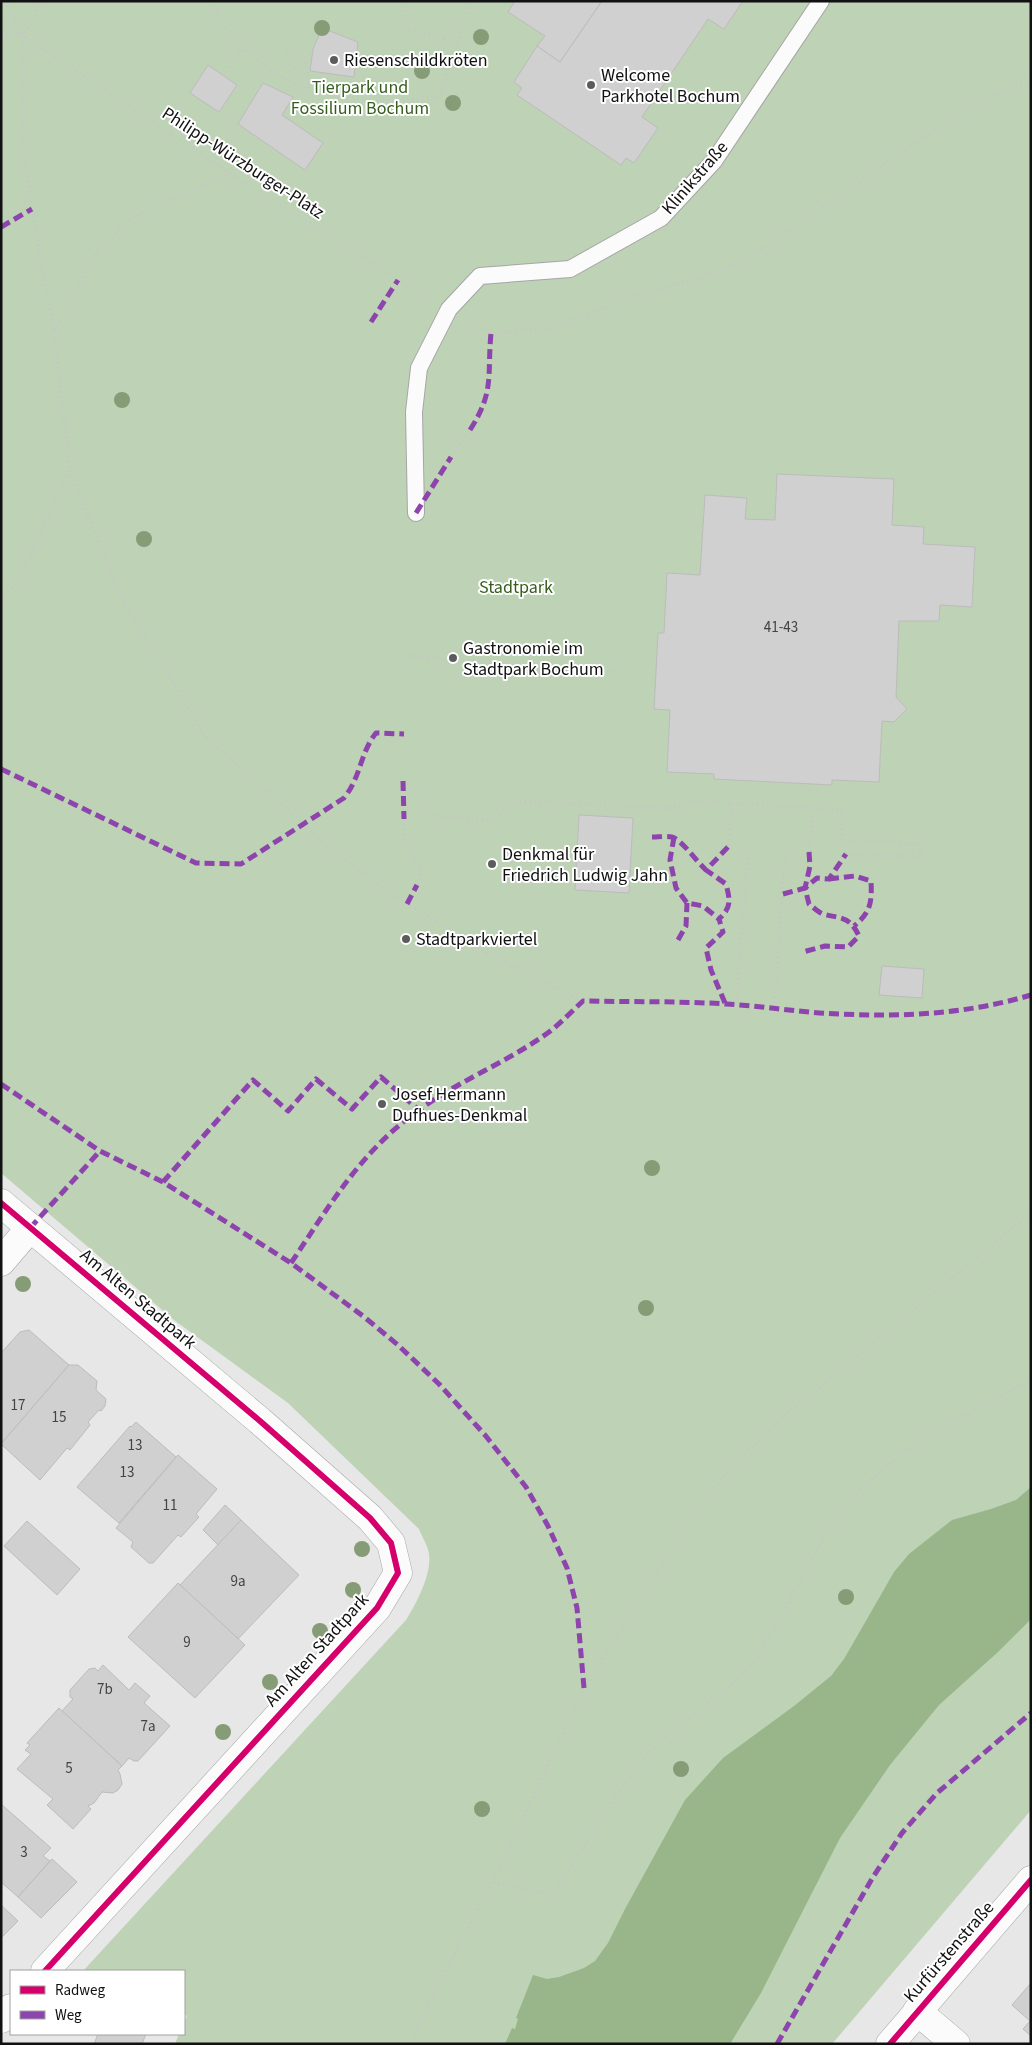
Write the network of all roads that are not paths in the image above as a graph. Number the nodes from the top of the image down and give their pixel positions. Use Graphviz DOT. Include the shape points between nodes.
graph roads {
  1 [pos="821,1"];
  2 [pos="416,513"];
  3 [pos="1,1203"];
  4 [pos="30,1228"];
  5 [pos="1,1262"];
  6 [pos="1031,1880"];
  7 [pos="45,1970"];
  8 [pos="10,2009"];
  9 [pos="917,2011"];
  10 [pos="1,2018"];
  11 [pos="890,2044"];
  12 [pos="956,2044"];
  1 -- 2 [label="lane, Klinikstraße" via="714,162 661,218 570,269 480,276 449,309 419,368 414,412"];
  3 -- 4 [label="street, Am Alten Stadtpark"];
  4 -- 5 [label="street"];
  4 -- 7 [label="street, Am Alten Stadtpark" via="370,1518 391,1542 398,1573 377,1608"];
  6 -- 9 [label="street, Kurfürstenstraße"];
  8 -- 10 [label="street"];
  9 -- 11 [label="street, Kurfürstenstraße"];
  9 -- 12 [label="street"];
}
